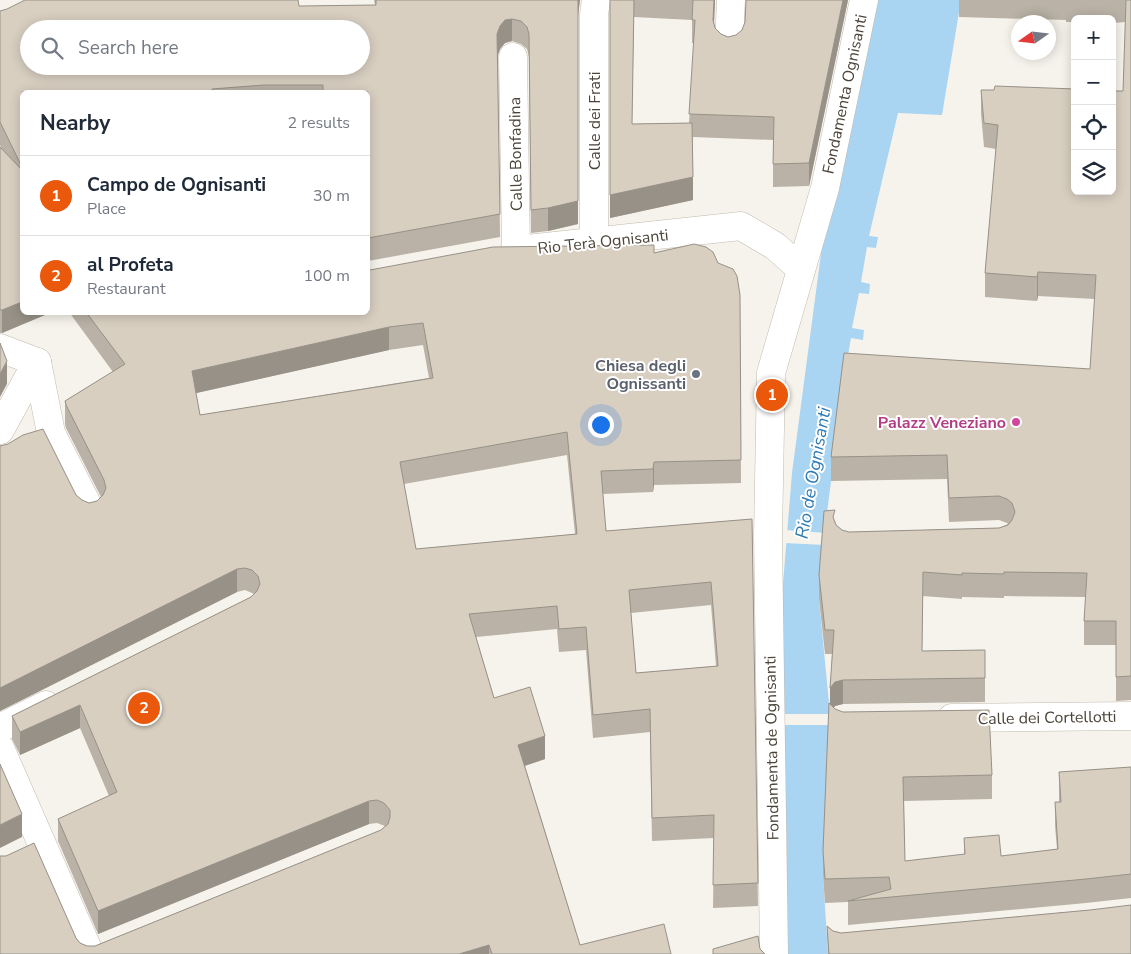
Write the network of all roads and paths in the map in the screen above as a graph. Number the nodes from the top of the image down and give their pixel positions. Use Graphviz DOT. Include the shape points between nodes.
graph roads {
  1 [pos="596,0"];
  2 [pos="731,0"];
  3 [pos="864,0"];
  4 [pos="729,44"];
  5 [pos="513,57"];
  6 [pos="594,242"];
  7 [pos="516,250"];
  8 [pos="488,255"];
  9 [pos="801,269"];
  10 [pos="0,348"];
  11 [pos="37,362"];
  12 [pos="19,440"];
  13 [pos="90,510"];
  14 [pos="71,693"];
  15 [pos="1131,716"];
  16 [pos="932,718"];
  17 [pos="0,728"];
  18 [pos="0,748"];
  19 [pos="43,845"];
  20 [pos="17,856"];
  21 [pos="96,952"];
  22 [pos="774,954"];
  1 -- 6 [label="street, Calle dei Frati"];
  2 -- 4 [label="street"];
  3 -- 9 [label="street, Fondamenta Ognisanti" via="825,188"];
  5 -- 7 [label="street, Calle Bonfadina"];
  6 -- 7 [label="street, Rio Terà Ognisanti"];
  6 -- 9 [label="street, Rio Terà Ognisanti" via="741,226 775,246"];
  7 -- 8 [label="street, Rio Terà Ognisanti"];
  9 -- 22 [label="street, Fondamenta de Ognisanti" via="771,373 768,542"];
  10 -- 11 [label="street"];
  11 -- 12 [label="street"];
  11 -- 12 [label="street"];
  12 -- 13 [label="street"];
  14 -- 17 [label="street"];
  15 -- 16 [label="street, Calle dei Cortellotti"];
  18 -- 19 [label="street"];
  19 -- 20 [label="street"];
  19 -- 21 [label="street"];
}
